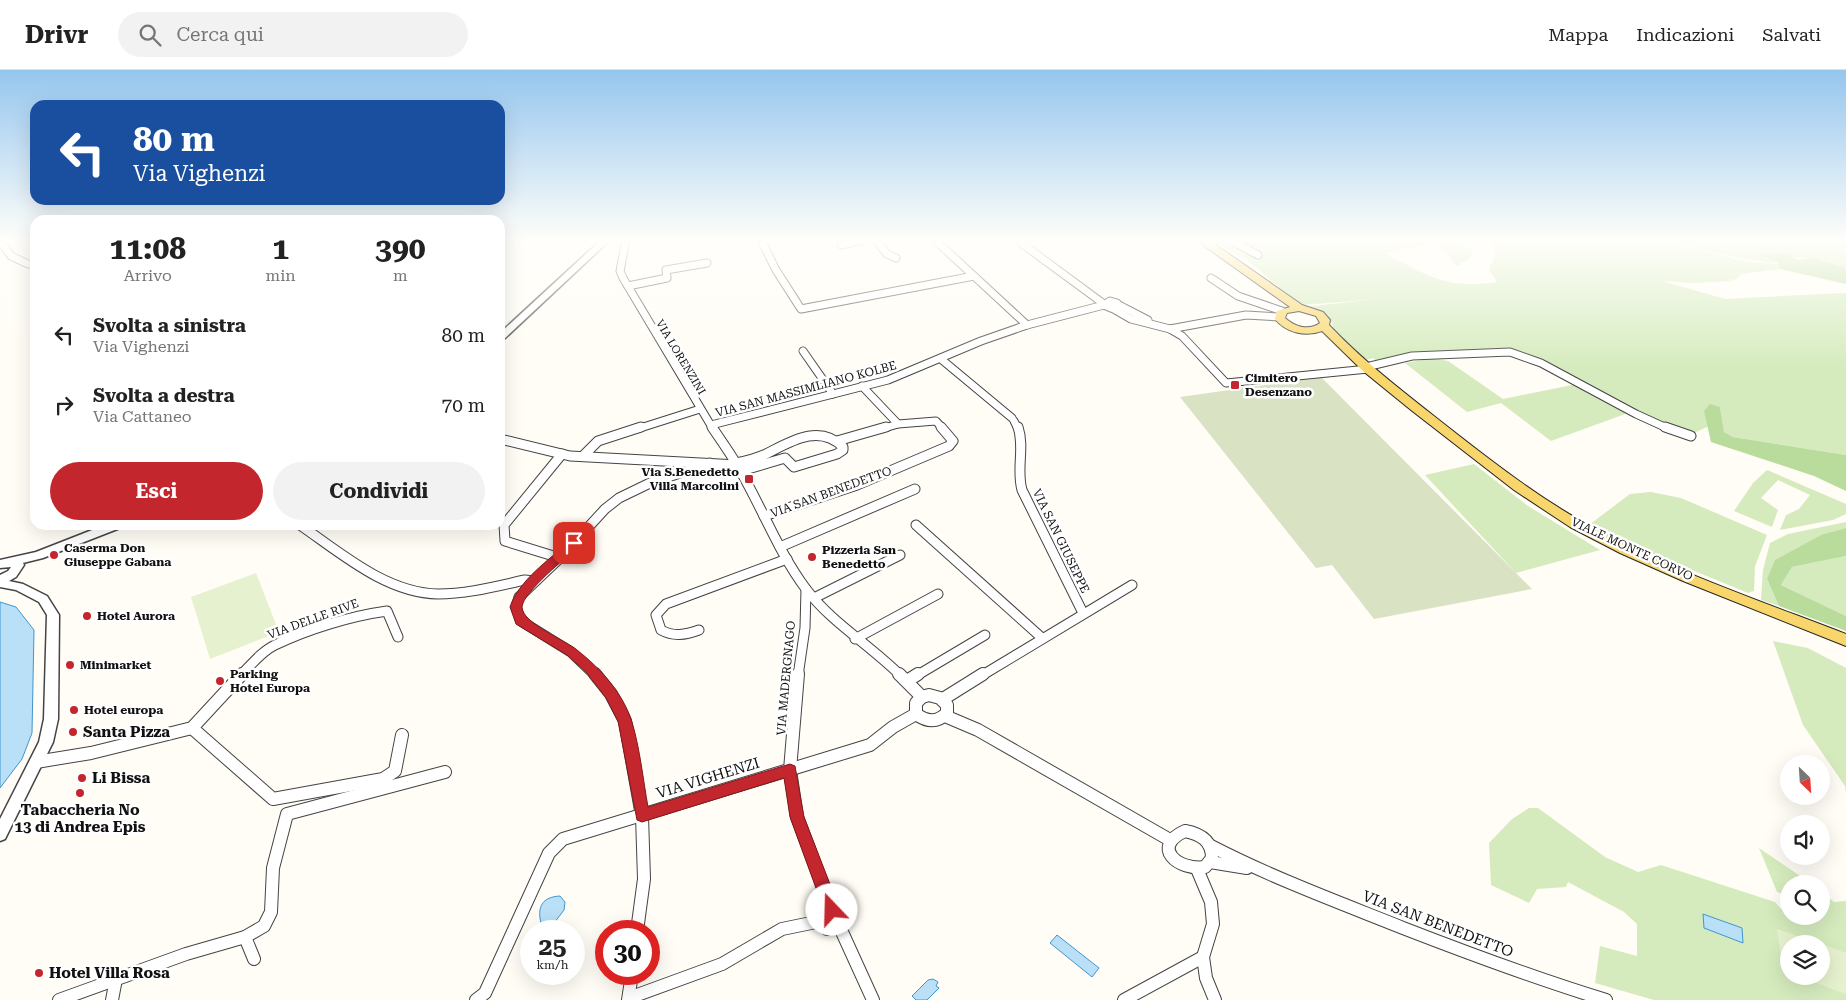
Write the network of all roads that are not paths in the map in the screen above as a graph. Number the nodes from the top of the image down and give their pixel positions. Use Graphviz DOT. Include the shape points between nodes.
graph roads {
  1 [pos="559,283"];
  2 [pos="641,283"];
  3 [pos="784,283"];
  4 [pos="935,283"];
  5 [pos="982,283"];
  6 [pos="1075,283"];
  7 [pos="1219,283"];
  8 [pos="1264,283"];
  9 [pos="628,286"];
  10 [pos="1104,305"];
  11 [pos="1287,311"];
  12 [pos="1027,325"];
  13 [pos="1324,326"];
  14 [pos="1170,329"];
  15 [pos="1311,330"];
  16 [pos="505,333"];
  17 [pos="1344,349"];
  18 [pos="804,351"];
  19 [pos="941,359"];
  20 [pos="1367,368"];
  21 [pos="862,386"];
  22 [pos="833,394"];
  23 [pos="700,409"];
  24 [pos="898,424"];
  25 [pos="711,425"];
  26 [pos="1691,436"];
  27 [pos="505,440"];
  28 [pos="837,441"];
  29 [pos="779,446"];
  30 [pos="562,454"];
  31 [pos="583,456"];
  32 [pos="785,458"];
  33 [pos="710,463"];
  34 [pos="737,465"];
  35 [pos="915,489"];
  36 [pos="764,516"];
  37 [pos="505,518"];
  38 [pos="916,525"];
  39 [pos="103,530"];
  40 [pos="308,530"];
  41 [pos="504,530"];
  42 [pos="780,547"];
  43 [pos="900,555"];
  44 [pos="560,558"];
  45 [pos="787,559"];
  46 [pos="11,566"];
  47 [pos="534,581"];
  48 [pos="0,582"];
  49 [pos="1132,585"];
  50 [pos="19,587"];
  51 [pos="806,589"];
  52 [pos="938,594"];
  53 [pos="814,598"];
  54 [pos="1083,613"];
  55 [pos="699,630"];
  56 [pos="985,635"];
  57 [pos="398,637"];
  58 [pos="1042,638"];
  59 [pos="855,639"];
  60 [pos="1846,640"];
  61 [pos="907,681"];
  62 [pos="922,697"];
  63 [pos="943,699"];
  64 [pos="916,714"];
  65 [pos="945,716"];
  66 [pos="192,728"];
  67 [pos="402,735"];
  68 [pos="36,762"];
  69 [pos="790,770"];
  70 [pos="445,772"];
  71 [pos="642,816"];
  72 [pos="0,834"];
  73 [pos="1170,840"];
  74 [pos="1211,846"];
  75 [pos="1210,862"];
  76 [pos="1197,869"];
  77 [pos="1260,870"];
  78 [pos="638,920"];
  79 [pos="827,929"];
  80 [pos="245,937"];
  81 [pos="1203,957"];
  82 [pos="254,959"];
  83 [pos="116,979"];
  84 [pos="631,985"];
  85 [pos="629,999"];
  86 [pos="59,1000"];
  87 [pos="112,1000"];
  88 [pos="476,1000"];
  89 [pos="873,1000"];
  90 [pos="1124,1000"];
  91 [pos="1214,1000"];
  92 [pos="1606,1000"];
  1 -- 16 [label="street"];
  2 -- 9 [label="street"];
  3 -- 4 [label="street" via="800,309"];
  5 -- 12 [label="street"];
  6 -- 10 [label="street"];
  7 -- 11 [label="street" via="1238,296"];
  8 -- 11 [label="main road" via="1277,294"];
  9 -- 23 [label="street, VIA LORENZINI"];
  10 -- 12 [label="street, VIA SAN MASSIMLIANO KOLBE"];
  10 -- 14 [label="street" via="1112,302 1131,319"];
  11 -- 13 [label="main road" via="1320,315 1325,320"];
  11 -- 14 [label="street"];
  11 -- 15 [label="main road" via="1281,321 1292,328"];
  12 -- 19 [label="street, VIA SAN MASSIMLIANO KOLBE" via="981,340"];
  13 -- 15 [label="main road"];
  13 -- 17 [label="main road, VIALE MONTE CORVO"];
  14 -- 20 [label="street" via="1182,336 1226,383"];
  15 -- 17 [label="main road, VIALE MONTE CORVO"];
  17 -- 20 [label="main road, VIALE MONTE CORVO"];
  18 -- 22 [label="street"];
  19 -- 21 [label="street, VIA SAN MASSIMLIANO KOLBE" via="904,375"];
  19 -- 54 [label="street, VIA SAN GIUSEPPE" via="1020,429 1018,472 1022,490"];
  20 -- 26 [label="street" via="1412,356 1510,352 1541,363 1664,427"];
  20 -- 60 [label="main road, VIALE MONTE CORVO" via="1516,486 1565,519 1632,552"];
  21 -- 22 [label="street, VIA SAN MASSIMLIANO KOLBE"];
  21 -- 24 [label="street"];
  22 -- 25 [label="street, VIA SAN MASSIMLIANO KOLBE"];
  23 -- 25 [label="street, VIA LORENZINI"];
  23 -- 31 [label="street" via="598,441"];
  24 -- 28 [label="street"];
  24 -- 36 [label="street, VIA SAN BENEDETTO" via="936,421 952,441 949,446 857,485"];
  25 -- 34 [label="street, VIA LORENZINI"];
  27 -- 30 [label="street"];
  28 -- 29 [label="street" via="798,438"];
  28 -- 32 [label="street" via="843,450 837,454 794,467"];
  29 -- 32 [label="street"];
  29 -- 34 [label="street"];
  30 -- 31 [label="street"];
  30 -- 37 [label="street"];
  31 -- 33 [label="street"];
  32 -- 34 [label="street"];
  33 -- 34 [label="street"];
  33 -- 44 [label="street" via="650,483 619,498"];
  34 -- 36 [label="street, VIA SAN BENEDETTO"];
  35 -- 42 [label="street"];
  36 -- 42 [label="street, VIA SAN BENEDETTO"];
  38 -- 58 [label="street"];
  39 -- 46 [label="street"];
  40 -- 47 [label="street" via="381,577 409,590 464,592"];
  41 -- 44 [label="street" via="505,541"];
  42 -- 45 [label="street, VIA SAN BENEDETTO"];
  43 -- 53 [label="street"];
  44 -- 47 [label="street"];
  45 -- 51 [label="street, VIA SAN BENEDETTO"];
  45 -- 55 [label="street" via="666,604 656,615 661,630 673,636"];
  46 -- 48 [label="street"];
  46 -- 50 [label="street"];
  47 -- 71 [label="street" via="519,598 516,607 521,620 571,652 611,694 625,721"];
  48 -- 50 [label="street"];
  49 -- 54 [label="street"];
  50 -- 68 [label="street" via="43,599 53,615 52,719"];
  51 -- 53 [label="street, VIA SAN BENEDETTO"];
  51 -- 69 [label="street, VIA MADERGNAGO"];
  52 -- 59 [label="street"];
  53 -- 59 [label="street, VIA SAN BENEDETTO"];
  54 -- 58 [label="street"];
  56 -- 61 [label="street"];
  57 -- 66 [label="street, VIA DELLE RIVE" via="387,611 356,615 274,646 256,659"];
  58 -- 63 [label="street"];
  59 -- 61 [label="street, VIA SAN BENEDETTO" via="883,658"];
  61 -- 62 [label="street, VIA SAN BENEDETTO"];
  62 -- 63 [label="street" via="929,695"];
  62 -- 64 [label="street" via="915,707"];
  63 -- 65 [label="street" via="948,709"];
  64 -- 65 [label="street" via="927,721"];
  64 -- 69 [label="street, VIA VIGHENZI" via="870,745"];
  65 -- 73 [label="street" via="978,730"];
  66 -- 67 [label="street" via="273,799 383,779 395,770"];
  66 -- 68 [label="street" via="91,753"];
  68 -- 72 [label="street"];
  69 -- 71 [label="street, VIA VIGHENZI"];
  69 -- 89 [label="street, VIA MADERGNAGO" via="797,817 832,910"];
  70 -- 80 [label="street" via="287,814 273,868 271,912 264,926"];
  71 -- 78 [label="street" via="644,879"];
  71 -- 88 [label="street, VIA VIGHENZI" via="563,839 549,853 485,993"];
  73 -- 74 [label="street, VIA SAN BENEDETTO" via="1185,831 1195,832"];
  73 -- 76 [label="street" via="1169,852 1177,863"];
  74 -- 75 [label="street"];
  74 -- 77 [label="street, VIA SAN BENEDETTO"];
  75 -- 76 [label="street"];
  75 -- 77 [label="street, VIA SAN BENEDETTO"];
  76 -- 81 [label="street" via="1204,879 1211,902 1213,924"];
  77 -- 92 [label="street, VIA SAN BENEDETTO" via="1535,979"];
  79 -- 85 [label="street" via="821,921 782,929 722,964"];
  80 -- 82 [label="street"];
  80 -- 83 [label="street"];
  81 -- 90 [label="street"];
  81 -- 91 [label="street"];
  83 -- 86 [label="street"];
  83 -- 87 [label="street"];
  84 -- 85 [label="street"];
}
